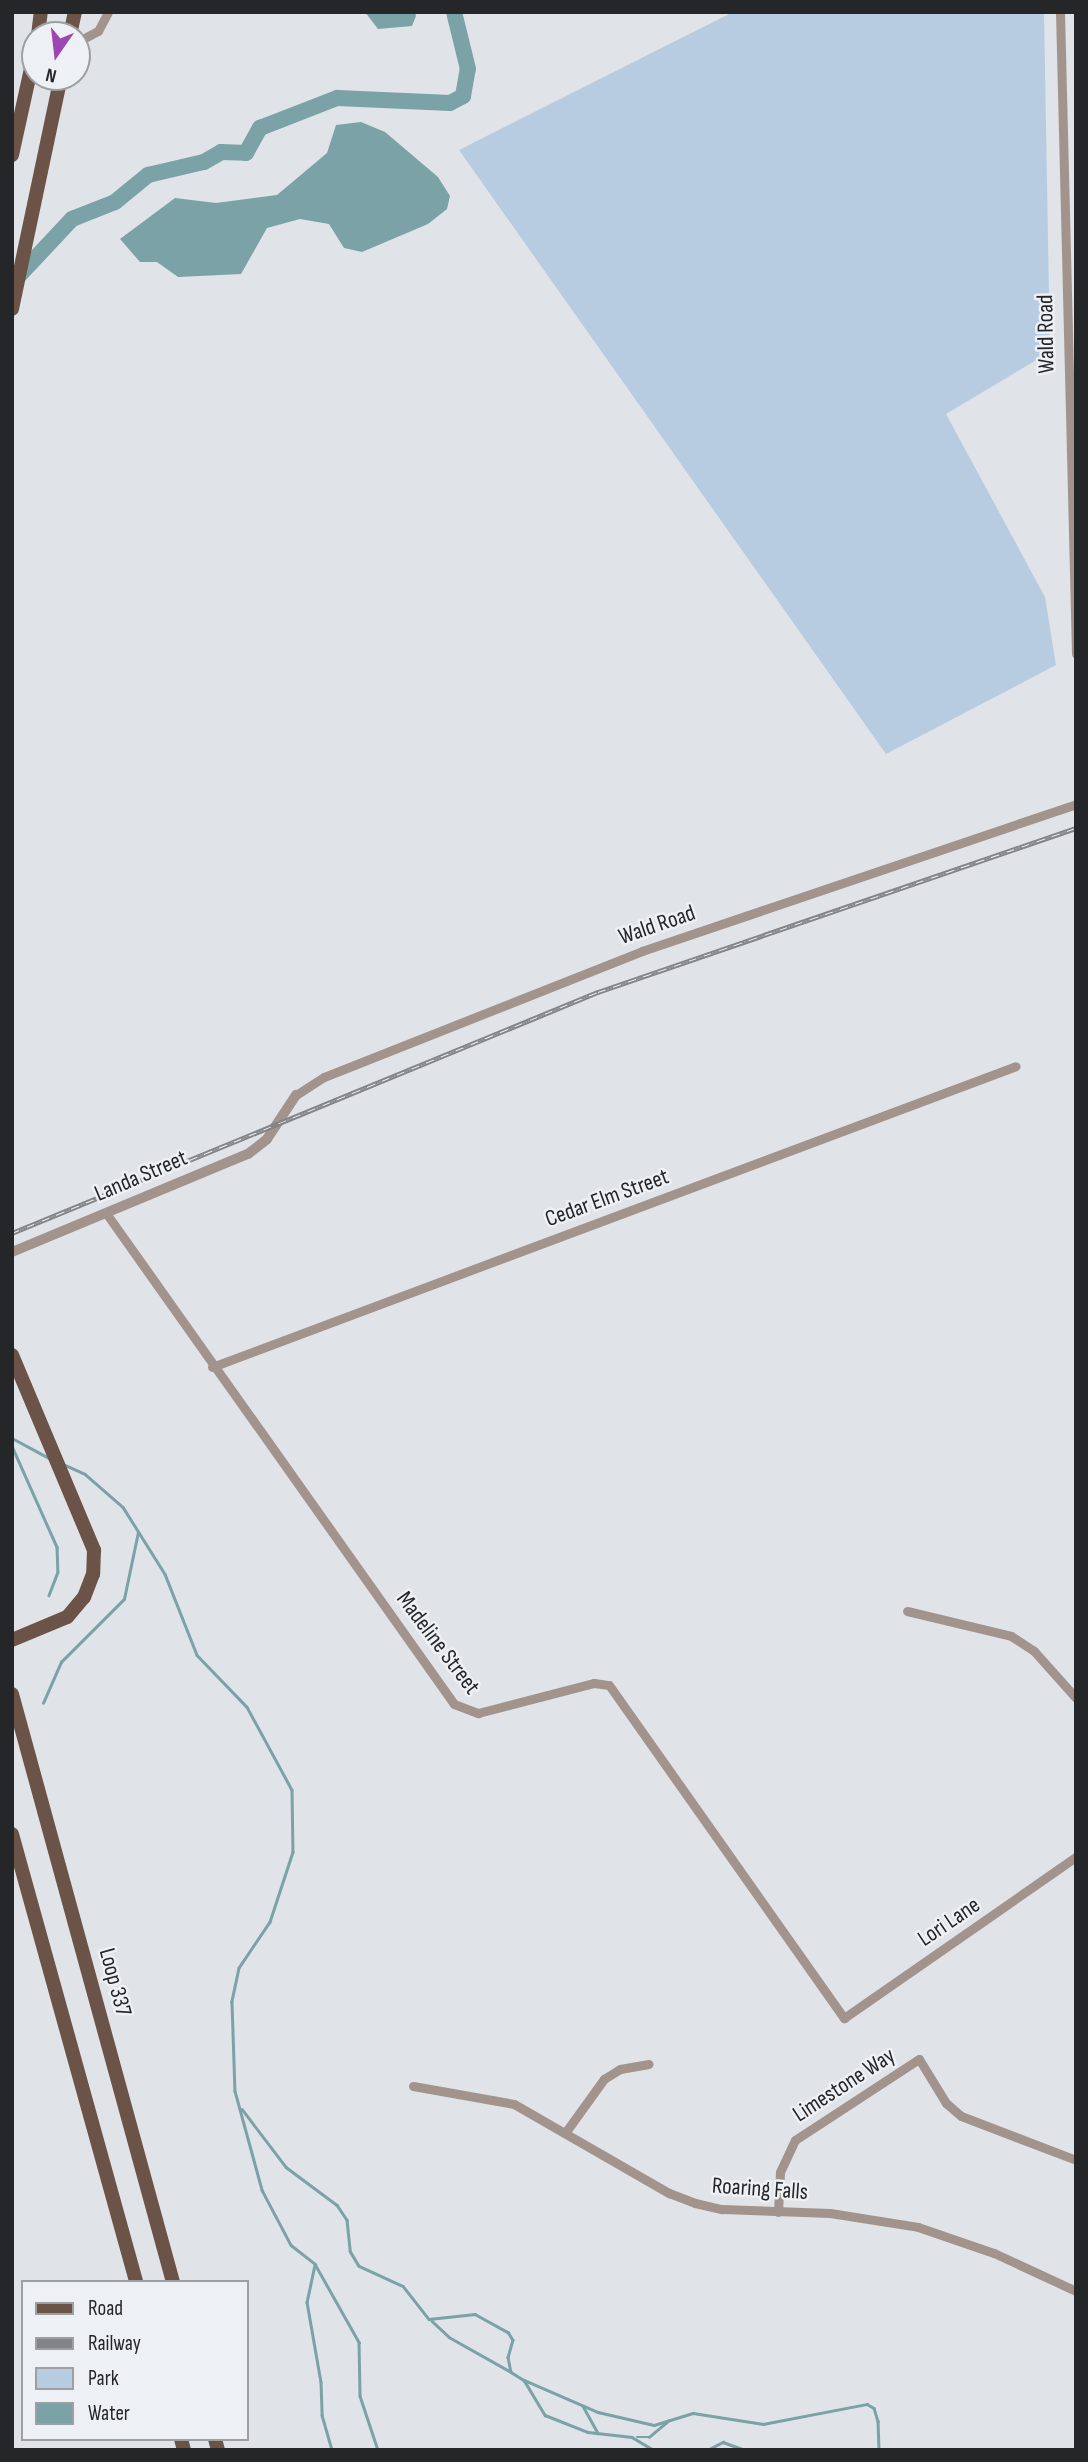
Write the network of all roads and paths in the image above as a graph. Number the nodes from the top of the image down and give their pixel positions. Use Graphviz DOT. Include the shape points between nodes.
graph roads {
  1 [pos="107,12"];
  2 [pos="1060,12"];
  3 [pos="91,35"];
  4 [pos="26,91"];
  5 [pos="58,91"];
  6 [pos="12,155"];
  7 [pos="12,309"];
  8 [pos="1076,654"];
  9 [pos="1076,804"];
  10 [pos="1016,1066"];
  11 [pos="296,1095"];
  12 [pos="276,1126"];
  13 [pos="106,1213"];
  14 [pos="12,1251"];
  15 [pos="12,1355"];
  16 [pos="212,1367"];
  17 [pos="907,1611"];
  18 [pos="12,1640"];
  19 [pos="12,1694"];
  20 [pos="1076,1698"];
  21 [pos="12,1833"];
  22 [pos="1076,1857"];
  23 [pos="845,2018"];
  24 [pos="649,2064"];
  25 [pos="413,2086"];
  26 [pos="565,2133"];
  27 [pos="1076,2160"];
  28 [pos="778,2212"];
  29 [pos="135,2280"];
  30 [pos="172,2280"];
  31 [pos="1076,2291"];
  1 -- 3 [label="street" via="99,31"];
  2 -- 8 [label="street, Wald Road"];
  4 -- 6 [label="main road"];
  5 -- 7 [label="main road"];
  9 -- 11 [label="street, Wald Road" via="629,956 324,1077"];
  10 -- 16 [label="street, Cedar Elm Street"];
  11 -- 12 [label="street, Wald Road"];
  12 -- 13 [label="street, Landa Street" via="248,1154"];
  13 -- 14 [label="street, Landa Street"];
  13 -- 16 [label="street, Madeline Street"];
  15 -- 18 [label="main road" via="94,1550 93,1574 84,1597 67,1617"];
  16 -- 23 [label="street, Madeline Street" via="459,1709 478,1713 594,1683 612,1688"];
  17 -- 20 [label="street" via="1011,1636 1034,1651"];
  19 -- 30 [label="main road, Loop 337"];
  21 -- 29 [label="main road"];
  22 -- 23 [label="street, Lori Lane"];
  24 -- 26 [label="street" via="620,2069 604,2079"];
  25 -- 26 [label="street, Roaring Falls" via="500,2099"];
  26 -- 28 [label="street, Roaring Falls" via="669,2193 695,2203"];
  27 -- 28 [label="street, Limestone Way" via="961,2116 946,2103 919,2059 795,2140 780,2172"];
  28 -- 31 [label="street, Roaring Falls" via="830,2213 918,2227 994,2253"];
}
